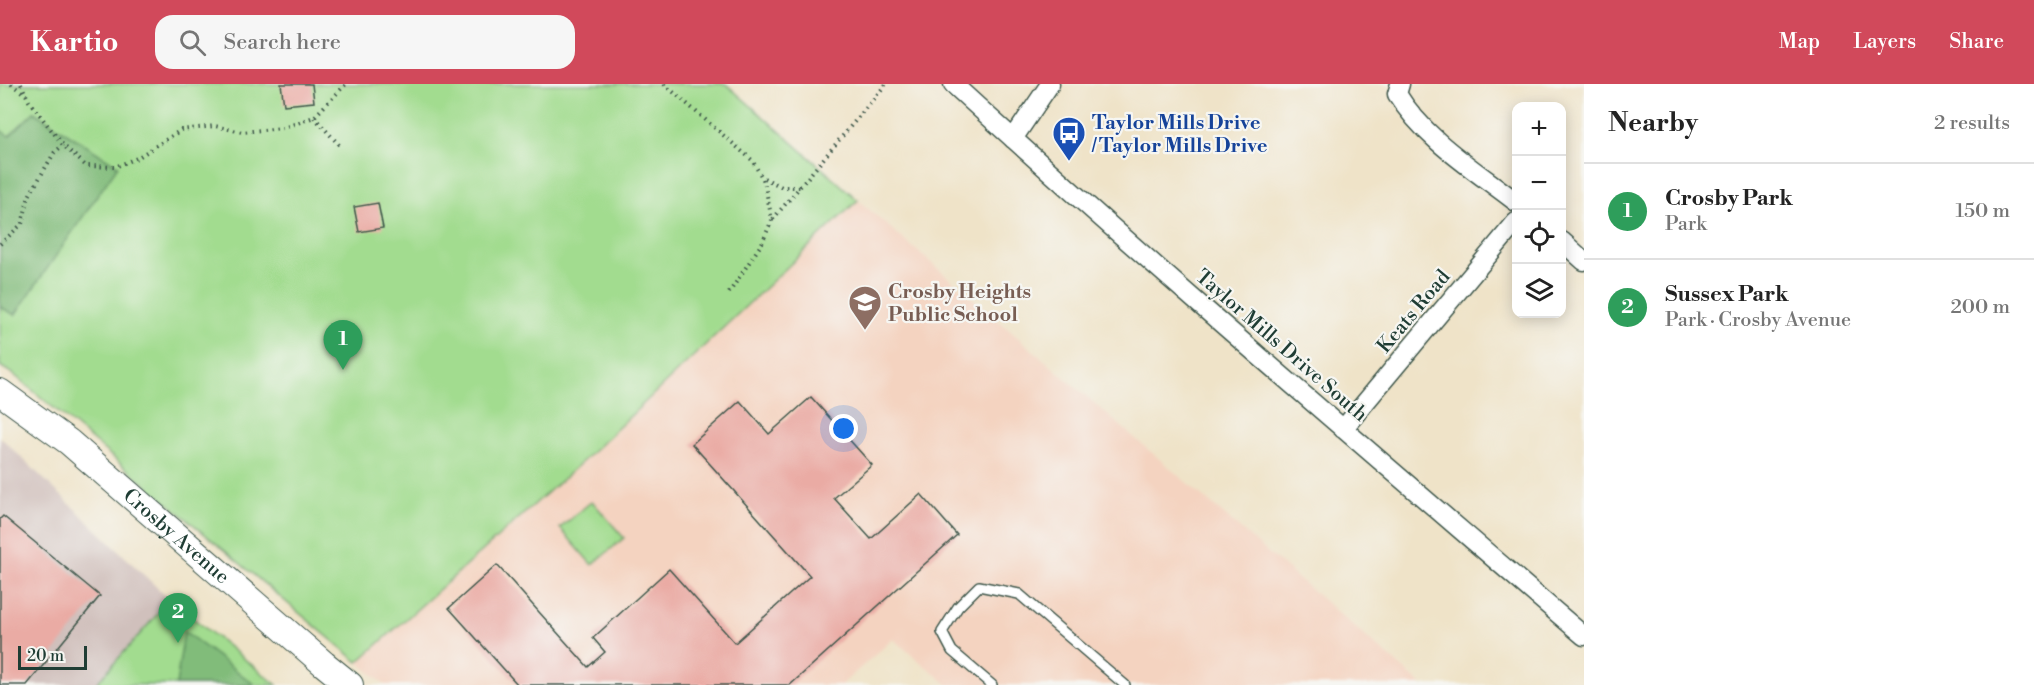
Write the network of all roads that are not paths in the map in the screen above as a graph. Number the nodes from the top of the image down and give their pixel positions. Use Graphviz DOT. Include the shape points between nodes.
graph roads {
  1 [pos="953,84"];
  2 [pos="1050,84"];
  3 [pos="1400,84"];
  4 [pos="1013,139"];
  5 [pos="1512,199"];
  6 [pos="1512,227"];
  7 [pos="1566,245"];
  8 [pos="1584,261"];
  9 [pos="0,392"];
  10 [pos="1343,429"];
  11 [pos="1584,636"];
  12 [pos="350,685"];
  13 [pos="992,685"];
  14 [pos="1125,685"];
  1 -- 4 [label="street, Taylor Mills Drive South"];
  2 -- 4 [label="street"];
  3 -- 5 [label="street" via="1397,94 1408,112"];
  4 -- 10 [label="street, Taylor Mills Drive South"];
  6 -- 10 [label="street, Keats Road"];
  7 -- 8 [label="street"];
  9 -- 12 [label="street, Crosby Avenue" via="69,442"];
  10 -- 11 [label="street, Taylor Mills Drive South"];
  13 -- 14 [label="lane" via="952,651 942,632 958,607 979,586 1019,594"];
}
